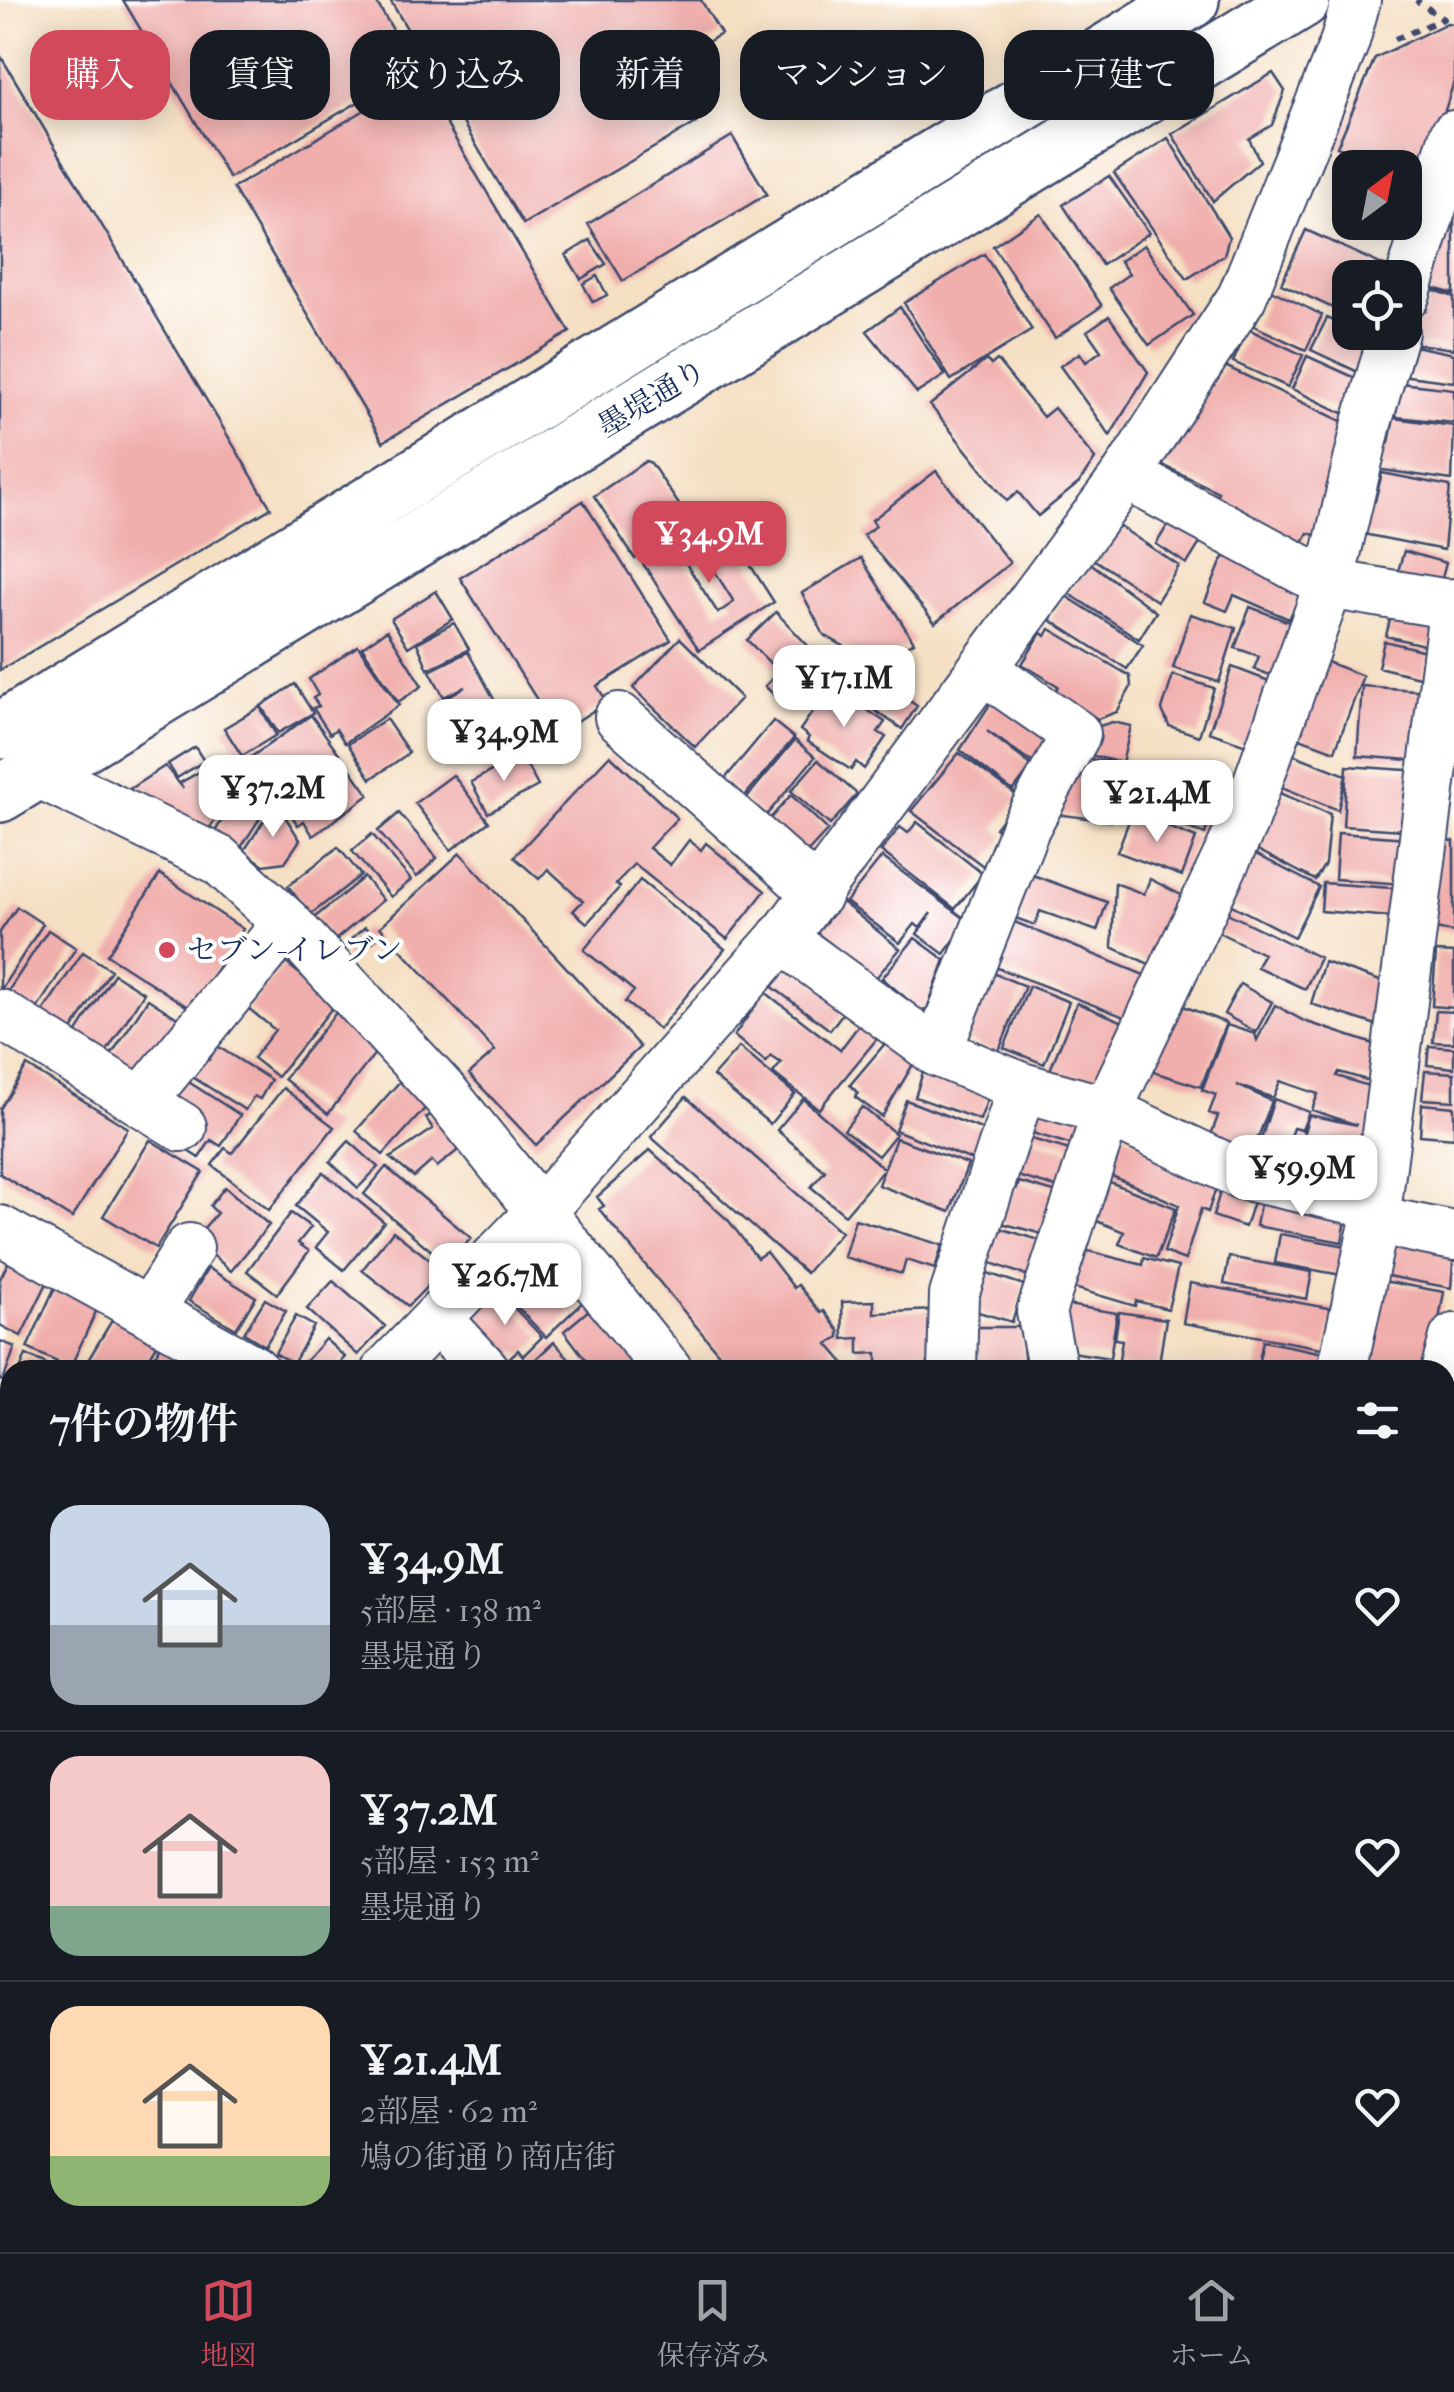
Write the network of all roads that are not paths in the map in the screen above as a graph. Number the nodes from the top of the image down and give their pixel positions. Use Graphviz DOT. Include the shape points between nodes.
graph roads {
  1 [pos="1191,0"];
  2 [pos="1302,0"];
  3 [pos="1356,0"];
  4 [pos="1454,136"];
  5 [pos="1416,260"];
  6 [pos="1389,350"];
  7 [pos="1126,475"];
  8 [pos="1329,584"];
  9 [pos="1454,604"];
  10 [pos="984,670"];
  11 [pos="619,717"];
  12 [pos="0,731"];
  13 [pos="19,784"];
  14 [pos="1441,833"];
  15 [pos="818,894"];
  16 [pos="288,924"];
  17 [pos="781,938"];
  18 [pos="0,1014"];
  19 [pos="936,1052"];
  20 [pos="1022,1088"];
  21 [pos="142,1101"];
  22 [pos="1107,1112"];
  23 [pos="182,1127"];
  24 [pos="540,1212"];
  25 [pos="1376,1212"];
  26 [pos="0,1230"];
  27 [pos="1454,1236"];
  28 [pos="189,1248"];
  29 [pos="150,1311"];
  30 [pos="438,1318"];
  31 [pos="236,1360"];
  32 [pos="397,1360"];
  33 [pos="475,1360"];
  34 [pos="660,1360"];
  35 [pos="952,1360"];
  36 [pos="1051,1360"];
  37 [pos="1344,1360"];
  1 -- 12 [label="main road, 墨堤通り"];
  2 -- 13 [label="main road, 墨堤通り"];
  3 -- 7 [label="street" via="1242,297"];
  4 -- 5 [label="street"];
  6 -- 8 [label="street"];
  7 -- 8 [label="street"];
  7 -- 10 [label="street"];
  8 -- 9 [label="street"];
  8 -- 22 [label="street" via="1243,822"];
  9 -- 14 [label="street"];
  10 -- 15 [label="street"];
  10 -- 19 [label="street" via="1076,734 1026,826"];
  11 -- 15 [label="street"];
  13 -- 16 [label="street" via="219,860"];
  14 -- 25 [label="street"];
  15 -- 17 [label="street"];
  16 -- 21 [label="street"];
  16 -- 24 [label="street" via="446,1095"];
  17 -- 19 [label="street"];
  17 -- 24 [label="street"];
  18 -- 21 [label="street"];
  19 -- 20 [label="street"];
  20 -- 22 [label="street"];
  20 -- 35 [label="street" via="954,1295"];
  21 -- 23 [label="street"];
  22 -- 25 [label="street" via="1242,1175"];
  22 -- 36 [label="street" via="1041,1312"];
  24 -- 30 [label="street"];
  24 -- 34 [label="street"];
  25 -- 27 [label="street"];
  25 -- 37 [label="street"];
  26 -- 29 [label="street"];
  28 -- 29 [label="street"];
  29 -- 31 [label="street"];
  30 -- 32 [label="street"];
  30 -- 33 [label="street"];
}
